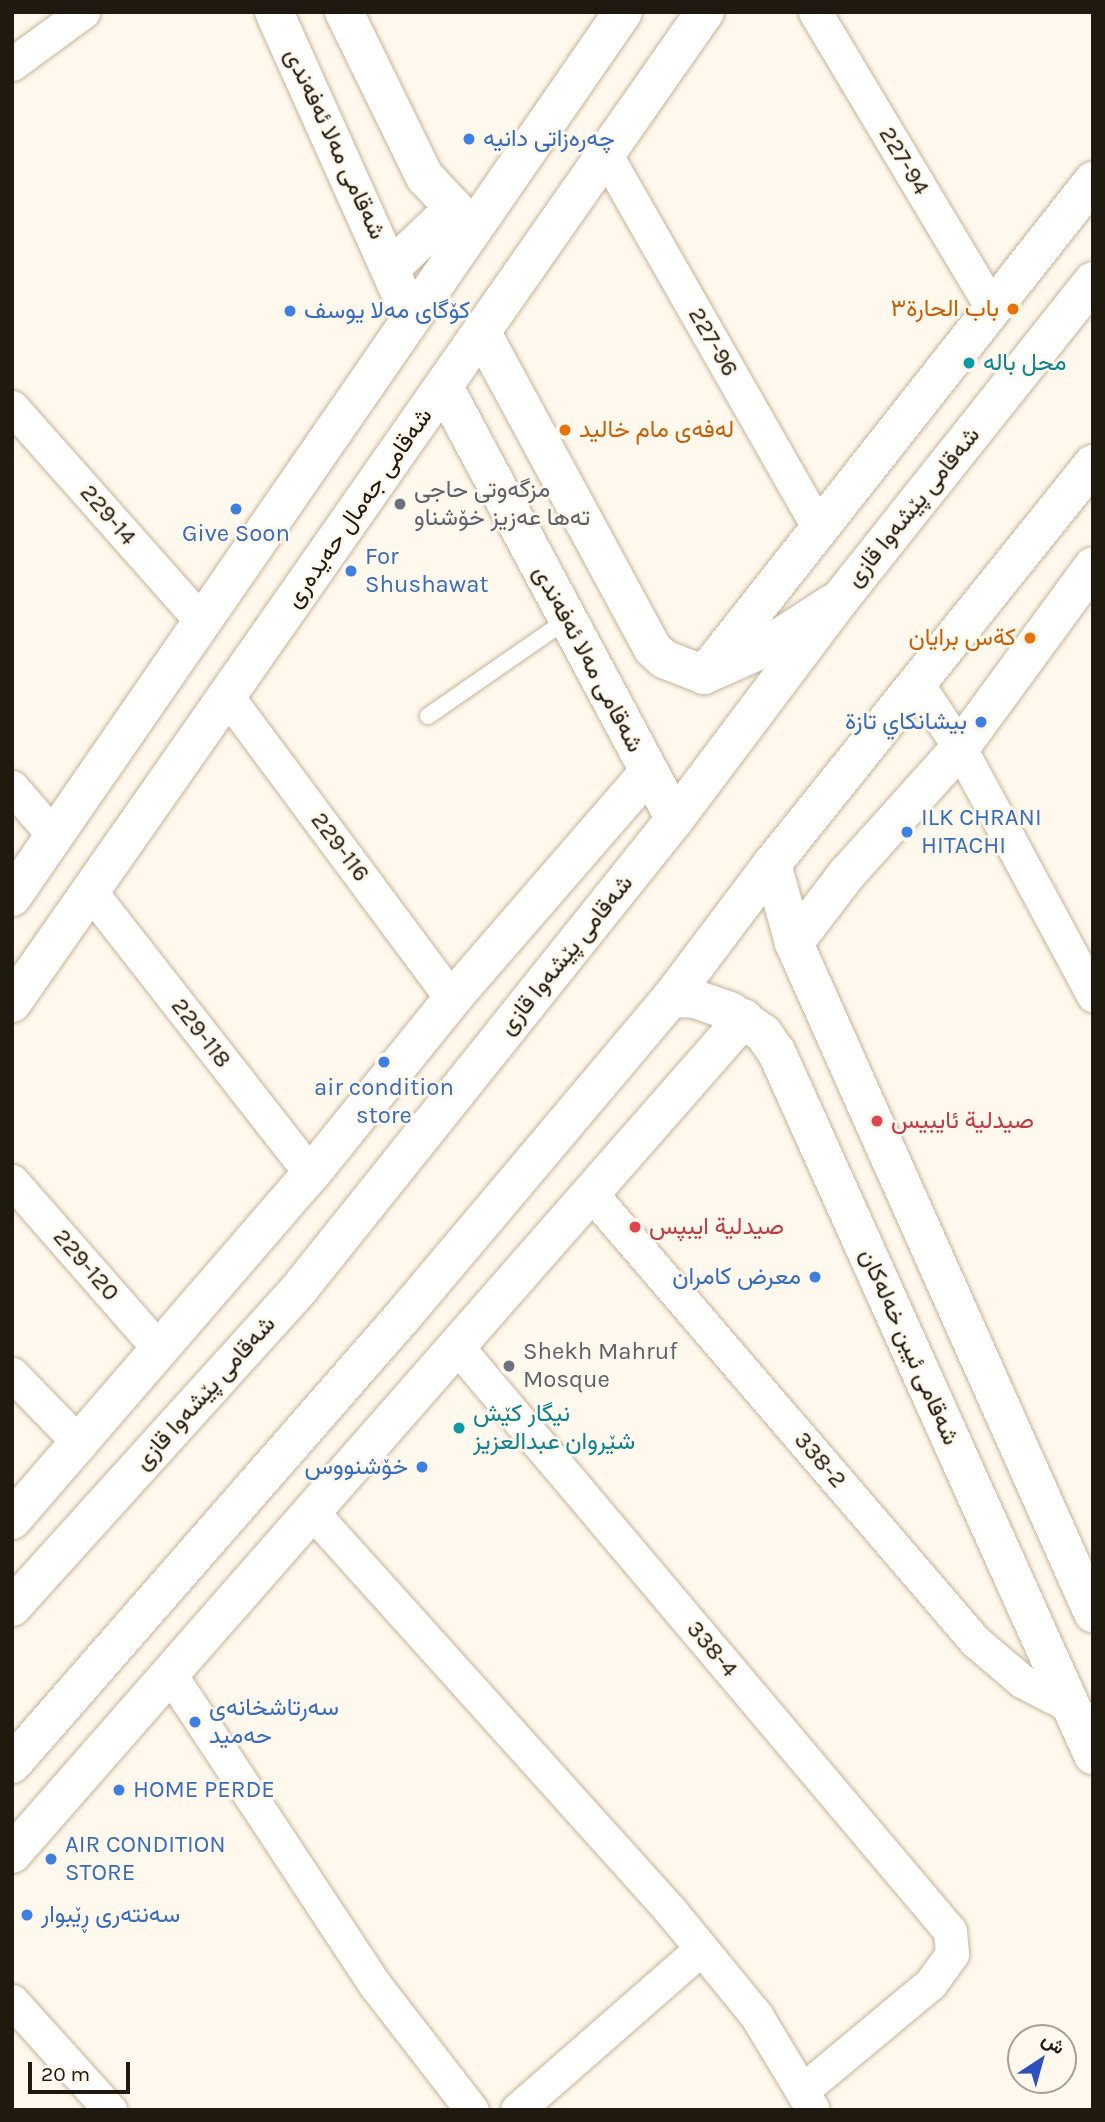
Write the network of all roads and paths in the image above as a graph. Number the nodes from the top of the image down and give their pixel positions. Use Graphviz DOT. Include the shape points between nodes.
graph roads {
  1 [pos="83,12"];
  2 [pos="274,12"];
  3 [pos="344,12"];
  4 [pos="623,12"];
  5 [pos="705,12"];
  6 [pos="814,12"];
  7 [pos="12,64"];
  8 [pos="606,155"];
  9 [pos="1093,181"];
  10 [pos="463,218"];
  11 [pos="391,268"];
  12 [pos="1093,281"];
  13 [pos="993,310"];
  14 [pos="410,315"];
  15 [pos="482,333"];
  16 [pos="513,387"];
  17 [pos="452,402"];
  18 [pos="12,407"];
  19 [pos="1093,464"];
  20 [pos="819,529"];
  21 [pos="1093,566"];
  22 [pos="841,598"];
  23 [pos="568,620"];
  24 [pos="203,624"];
  25 [pos="704,675"];
  26 [pos="918,685"];
  27 [pos="227,696"];
  28 [pos="428,716"];
  29 [pos="115,748"];
  30 [pos="960,748"];
  31 [pos="648,773"];
  32 [pos="163,785"];
  33 [pos="12,787"];
  34 [pos="675,819"];
  35 [pos="54,836"];
  36 [pos="772,864"];
  37 [pos="90,891"];
  38 [pos="12,897"];
  39 [pos="794,943"];
  40 [pos="1093,995"];
  41 [pos="671,998"];
  42 [pos="452,999"];
  43 [pos="12,1003"];
  44 [pos="744,1018"];
  45 [pos="312,1174"];
  46 [pos="12,1181"];
  47 [pos="589,1191"];
  48 [pos="159,1349"];
  49 [pos="459,1349"];
  50 [pos="12,1374"];
  51 [pos="80,1444"];
  52 [pos="313,1513"];
  53 [pos="12,1520"];
  54 [pos="12,1607"];
  55 [pos="1093,1613"];
  56 [pos="170,1674"];
  57 [pos="1070,1706"];
  58 [pos="1093,1755"];
  59 [pos="12,1764"];
  60 [pos="12,1854"];
  61 [pos="700,1950"];
  62 [pos="12,2001"];
  63 [pos="808,2100"];
  64 [pos="110,2110"];
  65 [pos="471,2110"];
  66 [pos="517,2110"];
  1 -- 7 [label="street"];
  2 -- 11 [label="main road, شەقامی مەلا ئەفەندی"];
  3 -- 10 [label="main road" via="425,177"];
  4 -- 10 [label="main road"];
  5 -- 8 [label="main road, شەقامی جەمال حەیدەری"];
  6 -- 13 [label="street, 227-94"];
  8 -- 15 [label="main road, شەقامی جەمال حەیدەری"];
  8 -- 20 [label="street, 227-96"];
  9 -- 13 [label="main road"];
  10 -- 11 [label="main road"];
  10 -- 14 [label="main road"];
  11 -- 14 [label="main road, شەقامی مەلا ئەفەندی"];
  12 -- 22 [label="main road, شەقامی پێشەوا قازی"];
  13 -- 20 [label="main road"];
  14 -- 24 [label="main road"];
  15 -- 16 [label="main road"];
  15 -- 17 [label="main road, شەقامی جەمال حەیدەری"];
  16 -- 17 [label="main road"];
  16 -- 25 [label="main road" via="653,649 676,667"];
  17 -- 23 [label="main road, شەقامی مەلا ئەفەندی"];
  17 -- 27 [label="main road, شەقامی جەمال حەیدەری"];
  18 -- 24 [label="street, 229-14"];
  19 -- 26 [label="main road"];
  20 -- 25 [label="main road"];
  21 -- 30 [label="main road"];
  22 -- 25 [label="main road" via="762,649"];
  22 -- 34 [label="main road, شەقامی پێشەوا قازی"];
  23 -- 28 [label="lane"];
  23 -- 31 [label="main road, شەقامی مەلا ئەفەندی"];
  24 -- 29 [label="main road"];
  26 -- 30 [label="street"];
  26 -- 36 [label="main road"];
  27 -- 32 [label="main road, شەقامی جەمال حەیدەری"];
  27 -- 42 [label="street, 229-116"];
  29 -- 32 [label="main road"];
  29 -- 35 [label="main road"];
  30 -- 39 [label="main road" via="846,875"];
  30 -- 40 [label="street"];
  31 -- 34 [label="main road, شەقامی مەلا ئەفەندی"];
  31 -- 42 [label="main road"];
  32 -- 37 [label="main road, شەقامی جەمال حەیدەری"];
  33 -- 35 [label="street"];
  34 -- 54 [label="main road, شەقامی پێشەوا قازی" via="300,1288"];
  35 -- 38 [label="main road"];
  36 -- 39 [label="main road"];
  36 -- 41 [label="main road"];
  37 -- 43 [label="main road, شەقامی جەمال حەیدەری"];
  37 -- 45 [label="street, 229-118"];
  39 -- 55 [label="main road"];
  41 -- 44 [label="main road, شەقامی ئیبن خەلەکان" via="713,1004"];
  41 -- 59 [label="main road" via="404,1315"];
  42 -- 45 [label="main road"];
  44 -- 47 [label="main road"];
  44 -- 57 [label="main road, شەقامی ئیبن خەلەکان" via="763,1033 777,1054"];
  45 -- 48 [label="main road"];
  46 -- 48 [label="street, 229-120"];
  47 -- 49 [label="main road"];
  47 -- 57 [label="street, 338-2" via="975,1641 1022,1681"];
  48 -- 51 [label="main road"];
  49 -- 52 [label="main road"];
  49 -- 63 [label="street, 338-4" via="950,1931 952,1954 930,1984"];
  50 -- 51 [label="street"];
  51 -- 53 [label="main road"];
  52 -- 56 [label="main road"];
  52 -- 61 [label="street" via="670,1910"];
  56 -- 60 [label="main road"];
  56 -- 65 [label="street" via="376,1986"];
  57 -- 58 [label="main road, شەقامی ئیبن خەلەکان"];
  61 -- 63 [label="street" via="756,2015"];
  61 -- 66 [label="street"];
  62 -- 64 [label="street"];
}
